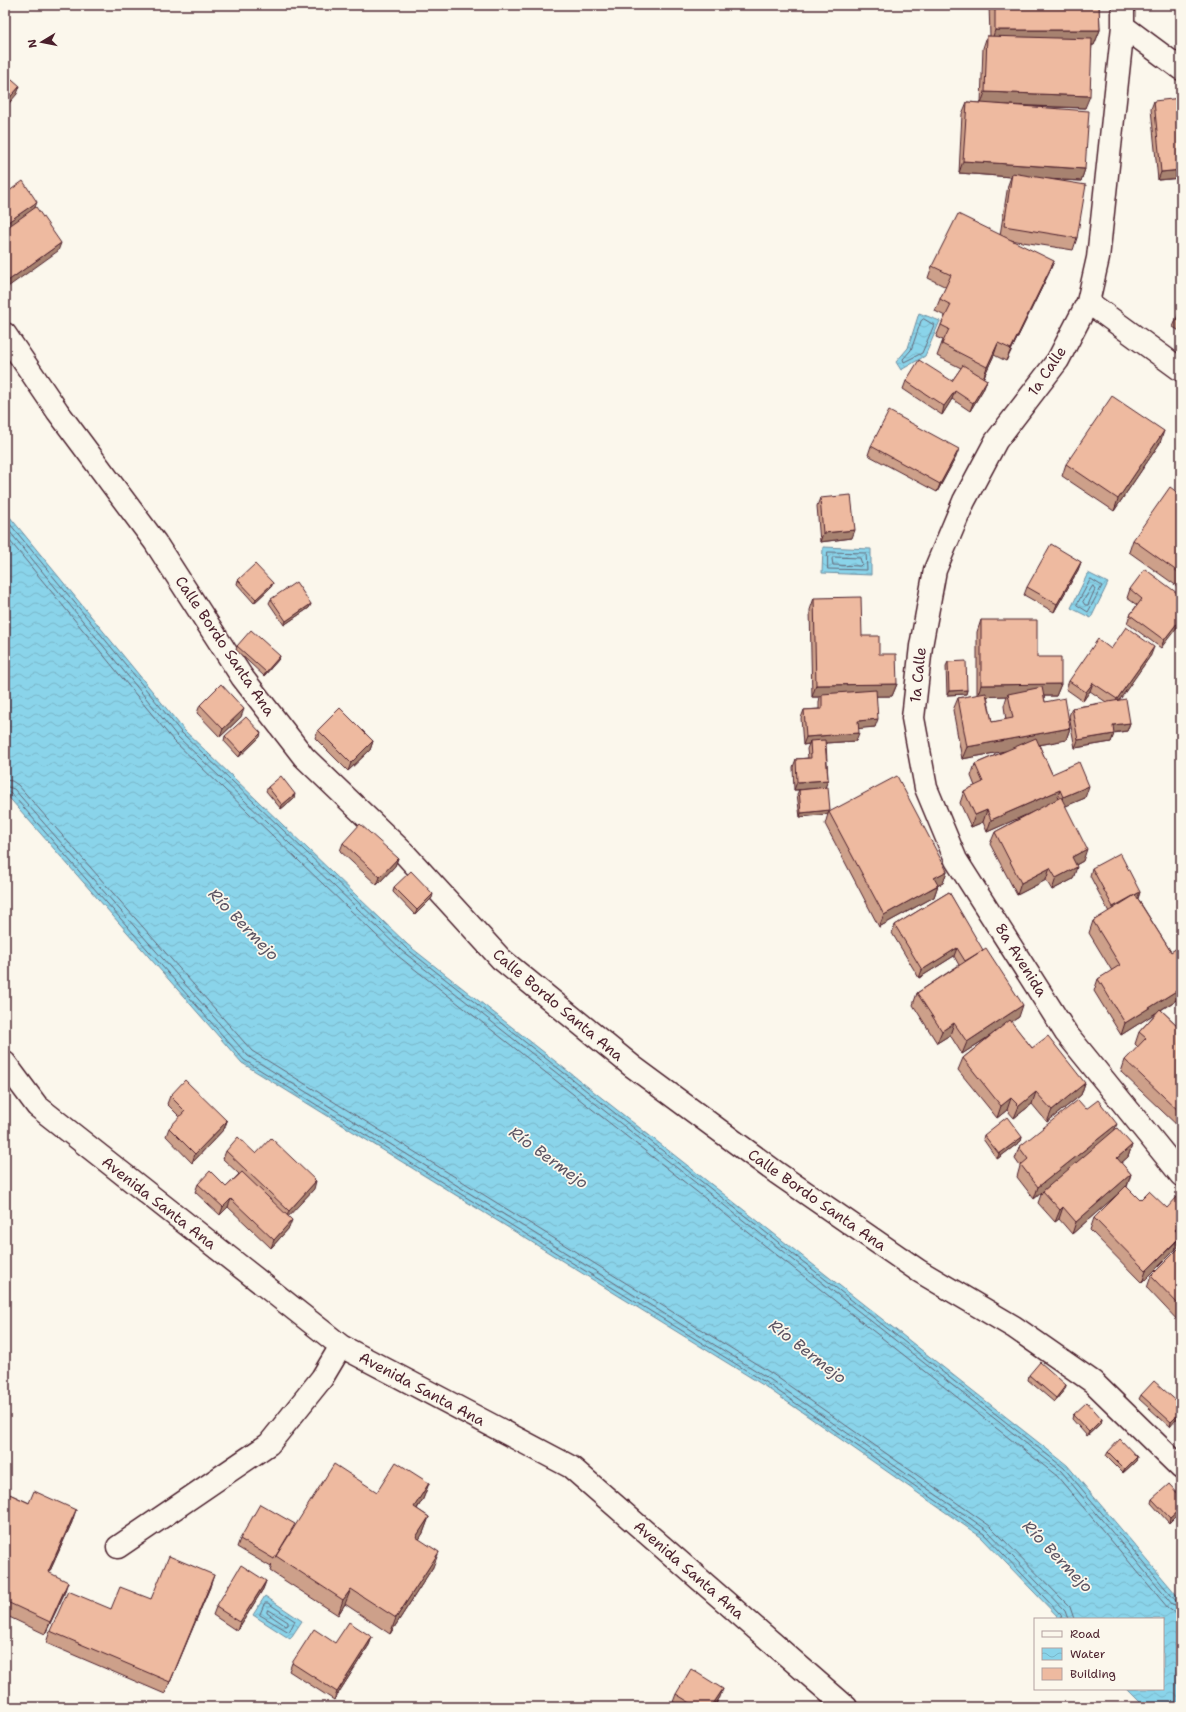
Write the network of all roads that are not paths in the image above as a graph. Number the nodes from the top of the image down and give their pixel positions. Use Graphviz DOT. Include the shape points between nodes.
graph roads {
  1 [pos="1123,16"];
  2 [pos="1181,69"];
  3 [pos="1088,302"];
  4 [pos="5,334"];
  5 [pos="1181,370"];
  6 [pos="914,718"];
  7 [pos="5,1063"];
  8 [pos="1181,1175"];
  9 [pos="341,1346"];
  10 [pos="1181,1468"];
  11 [pos="118,1547"];
  12 [pos="846,1707"];
  1 -- 2 [label="street"];
  1 -- 3 [label="street, 1a Calle" via="1098,258"];
  3 -- 5 [label="street"];
  3 -- 6 [label="street, 1a Calle" via="1058,360 996,441 952,529 935,570 921,646"];
  4 -- 10 [label="street, Calle Bordo Santa Ana" via="58,412 155,542 242,677 304,757 405,854 501,959 632,1066 777,1173 919,1272 1014,1327 1093,1382"];
  6 -- 8 [label="street, 8a Avenida" via="926,788 956,860 1066,1033"];
  7 -- 9 [label="street, Avenida Santa Ana" via="36,1106"];
  9 -- 11 [label="street" via="322,1378 269,1444"];
  9 -- 12 [label="street, Avenida Santa Ana" via="570,1467"];
}
